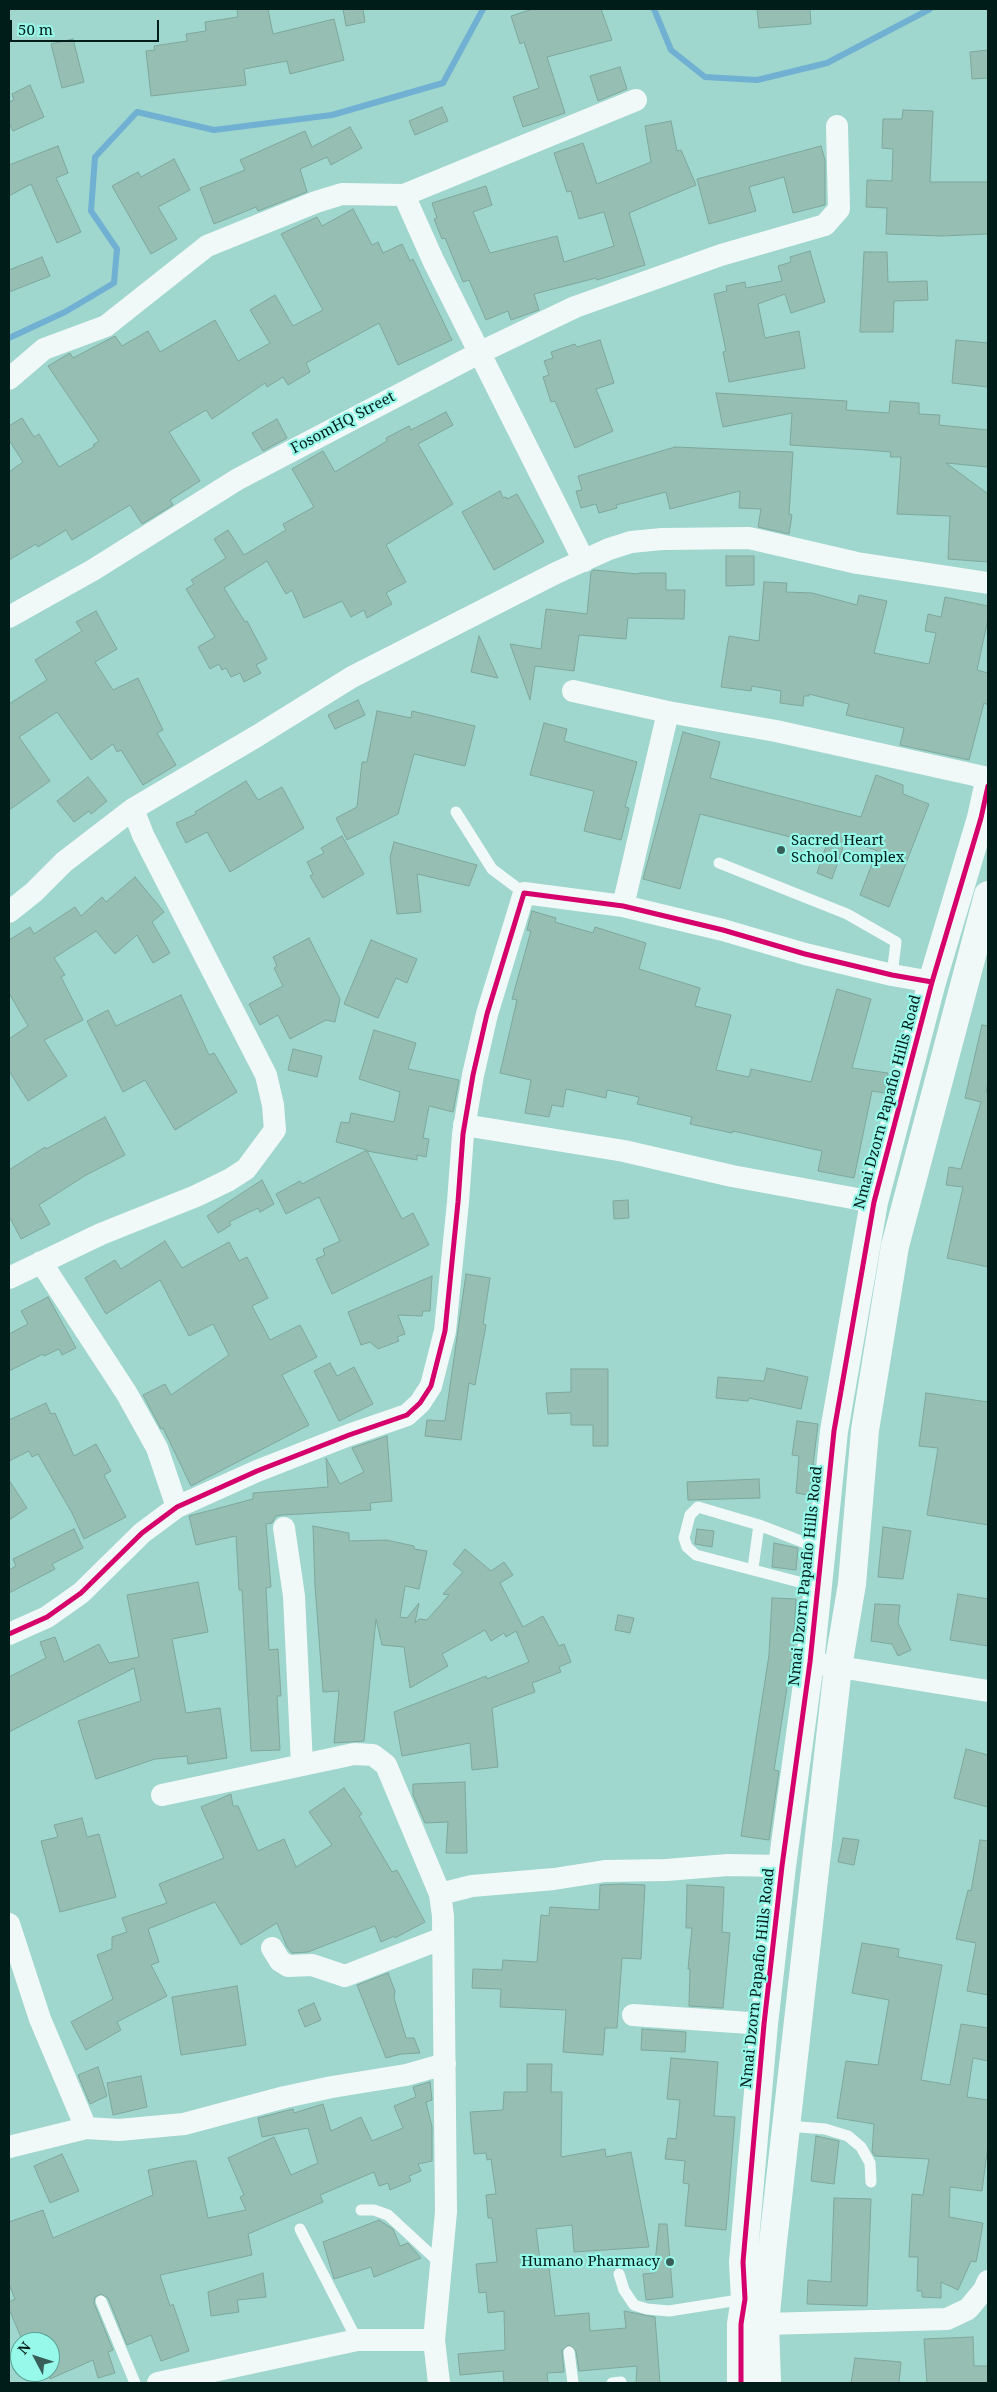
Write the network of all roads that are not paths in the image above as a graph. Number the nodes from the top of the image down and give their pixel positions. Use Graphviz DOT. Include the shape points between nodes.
graph roads {
  1 [pos="636,100"];
  2 [pos="837,126"];
  3 [pos="404,195"];
  4 [pos="479,353"];
  5 [pos="9,379"];
  6 [pos="584,561"];
  7 [pos="988,583"];
  8 [pos="9,617"];
  9 [pos="573,691"];
  10 [pos="668,712"];
  11 [pos="988,778"];
  12 [pos="988,786"];
  13 [pos="133,809"];
  14 [pos="456,812"];
  15 [pos="719,864"];
  16 [pos="524,893"];
  17 [pos="988,895"];
  18 [pos="623,906"];
  19 [pos="9,912"];
  20 [pos="892,975"];
  21 [pos="932,982"];
  22 [pos="464,1125"];
  23 [pos="874,1202"];
  24 [pos="40,1262"];
  25 [pos="9,1278"];
  26 [pos="177,1506"];
  27 [pos="759,1525"];
  28 [pos="284,1528"];
  29 [pos="821,1549"];
  30 [pos="753,1568"];
  31 [pos="818,1587"];
  32 [pos="9,1634"];
  33 [pos="810,1662"];
  34 [pos="838,1667"];
  35 [pos="988,1691"];
  36 [pos="302,1765"];
  37 [pos="162,1795"];
  38 [pos="782,1866"];
  39 [pos="440,1894"];
  40 [pos="9,1924"];
  41 [pos="443,1938"];
  42 [pos="272,1948"];
  43 [pos="634,2015"];
  44 [pos="764,2024"];
  45 [pos="445,2064"];
  46 [pos="788,2126"];
  47 [pos="86,2128"];
  48 [pos="9,2147"];
  49 [pos="871,2182"];
  50 [pos="361,2210"];
  51 [pos="300,2229"];
  52 [pos="441,2264"];
  53 [pos="619,2274"];
  54 [pos="987,2287"];
  55 [pos="745,2299"];
  56 [pos="102,2301"];
  57 [pos="766,2324"];
  58 [pos="357,2340"];
  59 [pos="434,2340"];
  60 [pos="569,2352"];
  61 [pos="135,2383"];
  62 [pos="158,2383"];
  63 [pos="439,2383"];
  64 [pos="573,2383"];
  65 [pos="741,2383"];
  66 [pos="767,2383"];
  1 -- 3 [label="street"];
  2 -- 4 [label="street, FosomHQ Street" via="839,209 825,225 721,256 575,307"];
  3 -- 4 [label="street" via="432,260"];
  3 -- 5 [label="street" via="342,194 208,246 106,326 44,349"];
  4 -- 6 [label="street"];
  4 -- 8 [label="street, FosomHQ Street" via="238,478 93,570"];
  6 -- 7 [label="street" via="631,542 749,538 857,563"];
  6 -- 13 [label="street" via="352,677"];
  9 -- 10 [label="street"];
  10 -- 11 [label="street" via="776,731"];
  10 -- 18 [label="street"];
  12 -- 21 [label="street, Nmai Dzorn Papafio Hills Road"];
  13 -- 19 [label="street" via="64,862"];
  13 -- 24 [label="street" via="143,835 266,1075 275,1130 246,1169 229,1180"];
  14 -- 16 [label="lane" via="492,869"];
  15 -- 20 [label="lane" via="847,914 896,942"];
  16 -- 18 [label="street"];
  16 -- 22 [label="street" via="487,1014"];
  17 -- 34 [label="street" via="895,1246 865,1430 852,1584"];
  18 -- 20 [label="street"];
  20 -- 21 [label="street"];
  21 -- 23 [label="street, Nmai Dzorn Papafio Hills Road"];
  22 -- 23 [label="street" via="624,1151 732,1176"];
  22 -- 26 [label="street" via="445,1331 431,1386 420,1402 407,1415 349,1434"];
  23 -- 29 [label="street, Nmai Dzorn Papafio Hills Road" via="834,1431"];
  24 -- 25 [label="street"];
  24 -- 26 [label="street" via="127,1394 157,1448"];
  26 -- 32 [label="street" via="142,1534 81,1593 47,1616"];
  27 -- 29 [label="lane"];
  27 -- 30 [label="lane"];
  27 -- 30 [label="lane" via="698,1507 690,1514 684,1538 687,1547 696,1555"];
  28 -- 36 [label="street" via="294,1596"];
  29 -- 31 [label="street, Nmai Dzorn Papafio Hills Road"];
  30 -- 31 [label="lane"];
  31 -- 33 [label="street, Nmai Dzorn Papafio Hills Road"];
  33 -- 34 [label="street"];
  33 -- 38 [label="street, Nmai Dzorn Papafio Hills Road"];
  34 -- 35 [label="street"];
  34 -- 46 [label="street"];
  36 -- 37 [label="street"];
  36 -- 39 [label="street" via="354,1754 373,1754 386,1765"];
  38 -- 39 [label="street" via="728,1865 605,1871 472,1886"];
  38 -- 44 [label="street, Nmai Dzorn Papafio Hills Road"];
  39 -- 41 [label="street"];
  40 -- 47 [label="street" via="40,2019"];
  41 -- 42 [label="street" via="345,1976 312,1965 288,1966 280,1961"];
  41 -- 45 [label="street"];
  43 -- 44 [label="street"];
  44 -- 55 [label="street, Nmai Dzorn Papafio Hills Road" via="744,2262"];
  45 -- 47 [label="street" via="406,2075 285,2097 184,2124 128,2130"];
  45 -- 52 [label="street" via="446,2212"];
  46 -- 49 [label="lane" via="825,2129 848,2136 861,2147 870,2163"];
  46 -- 57 [label="street"];
  47 -- 48 [label="street"];
  50 -- 52 [label="lane" via="388,2215"];
  51 -- 58 [label="lane"];
  52 -- 59 [label="street"];
  53 -- 55 [label="lane" via="634,2305 647,2309 669,2311"];
  54 -- 57 [label="street" via="968,2309 947,2319"];
  55 -- 65 [label="street, Nmai Dzorn Papafio Hills Road" via="741,2324"];
  56 -- 61 [label="lane"];
  57 -- 66 [label="street"];
  58 -- 59 [label="street"];
  58 -- 62 [label="street"];
  59 -- 63 [label="street"];
  60 -- 64 [label="lane"];
}
